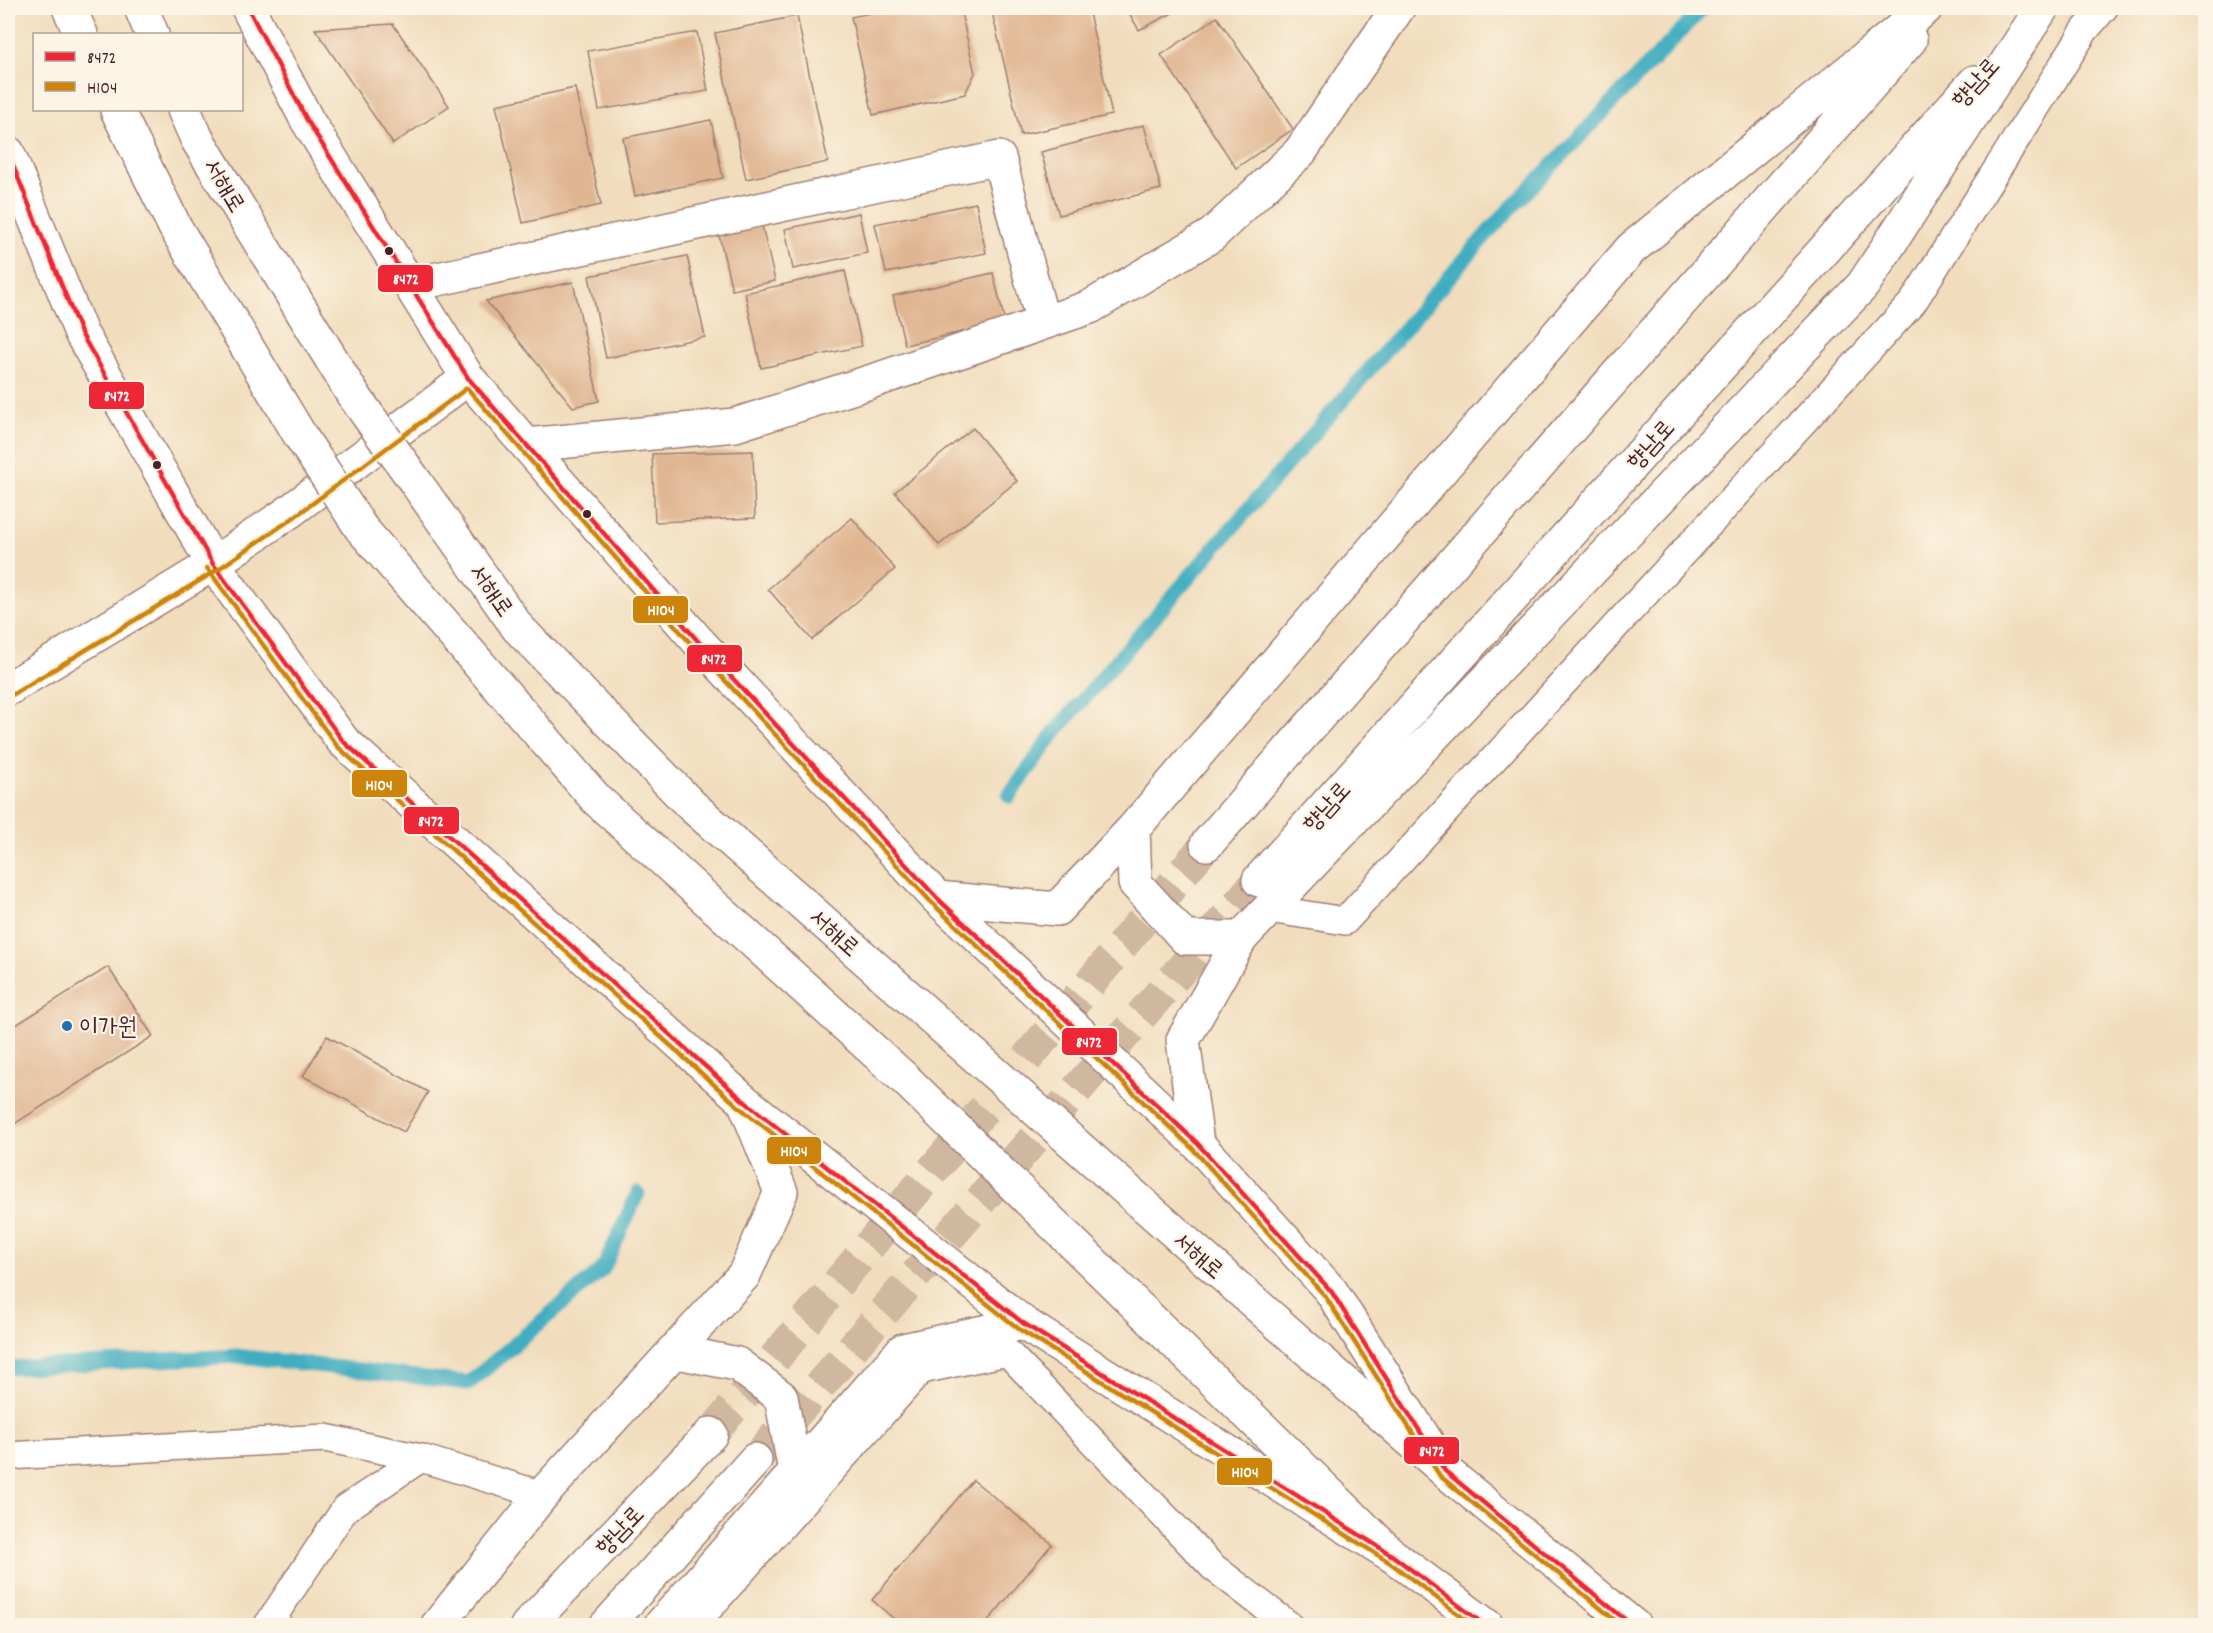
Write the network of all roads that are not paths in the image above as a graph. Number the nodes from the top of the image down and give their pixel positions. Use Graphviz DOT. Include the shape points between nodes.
graph roads {
  1 [pos="69,8"];
  2 [pos="141,8"];
  3 [pos="248,8"];
  4 [pos="1398,8"];
  5 [pos="1926,8"];
  6 [pos="1939,8"];
  7 [pos="2042,8"];
  8 [pos="2104,8"];
  9 [pos="81,33"];
  10 [pos="152,33"];
  11 [pos="117,111"];
  12 [pos="184,111"];
  13 [pos="8,153"];
  14 [pos="410,285"];
  15 [pos="1043,323"];
  16 [pos="468,378"];
  17 [pos="526,445"];
  18 [pos="213,564"];
  19 [pos="8,689"];
  20 [pos="1133,829"];
  21 [pos="1207,844"];
  22 [pos="1264,894"];
  23 [pos="937,898"];
  24 [pos="1241,938"];
  25 [pos="744,1101"];
  26 [pos="1197,1143"];
  27 [pos="1023,1323"];
  28 [pos="948,1340"];
  29 [pos="673,1351"];
  30 [pos="985,1356"];
  31 [pos="711,1434"];
  32 [pos="8,1456"];
  33 [pos="421,1458"];
  34 [pos="754,1460"];
  35 [pos="795,1471"];
  36 [pos="1445,1471"];
  37 [pos="542,1495"];
  38 [pos="1393,1556"];
  39 [pos="267,1626"];
  40 [pos="437,1626"];
  41 [pos="527,1626"];
  42 [pos="606,1626"];
  43 [pos="660,1626"];
  44 [pos="693,1626"];
  45 [pos="1290,1626"];
  46 [pos="1487,1626"];
  47 [pos="1634,1626"];
  1 -- 9 [label="main road"];
  2 -- 10 [label="main road"];
  3 -- 14 [label="main road" via="307,120"];
  4 -- 15 [label="main road" via="1300,152 1212,235 1090,307"];
  5 -- 20 [label="main road" via="1631,249"];
  6 -- 21 [label="main road"];
  7 -- 22 [label="main road, 향남로"];
  7 -- 22 [label="main road" via="1863,285"];
  8 -- 22 [label="lane" via="2085,30 1913,302 1345,921"];
  11 -- 38 [label="main road, bridge" via="174,227 361,528 597,800 905,1079"];
  12 -- 36 [label="main road, 서해로, bridge" via="197,140 352,393 518,628 691,805"];
  13 -- 18 [label="main road" via="81,333"];
  14 -- 15 [label="main road" via="999,158"];
  14 -- 16 [label="main road"];
  15 -- 17 [label="main road" via="735,425"];
  16 -- 17 [label="main road"];
  16 -- 18 [label="main road"];
  17 -- 23 [label="main road" via="697,640"];
  18 -- 19 [label="main road"];
  18 -- 25 [label="main road" via="343,741"];
  20 -- 23 [label="main road" via="1057,909"];
  20 -- 24 [label="main road" via="1135,883 1185,938"];
  22 -- 24 [label="main road"];
  23 -- 26 [label="main road"];
  24 -- 26 [label="main road" via="1183,1040"];
  25 -- 27 [label="main road"];
  25 -- 29 [label="main road" via="781,1192 744,1275"];
  26 -- 36 [label="main road" via="1331,1291"];
  27 -- 28 [label="main road"];
  27 -- 38 [label="main road"];
  28 -- 30 [label="lane"];
  28 -- 35 [label="main road" via="903,1350"];
  29 -- 35 [label="main road" via="737,1364 781,1397"];
  29 -- 37 [label="main road"];
  30 -- 44 [label="lane" via="921,1370"];
  30 -- 45 [label="lane" via="1007,1352 1213,1567"];
  31 -- 41 [label="main road, 향남로"];
  32 -- 33 [label="lane" via="325,1438"];
  33 -- 37 [label="lane"];
  33 -- 39 [label="lane" via="345,1509"];
  34 -- 42 [label="main road"];
  35 -- 43 [label="main road"];
  36 -- 47 [label="main road, 서해로"];
  37 -- 40 [label="main road"];
  38 -- 46 [label="main road"];
}
